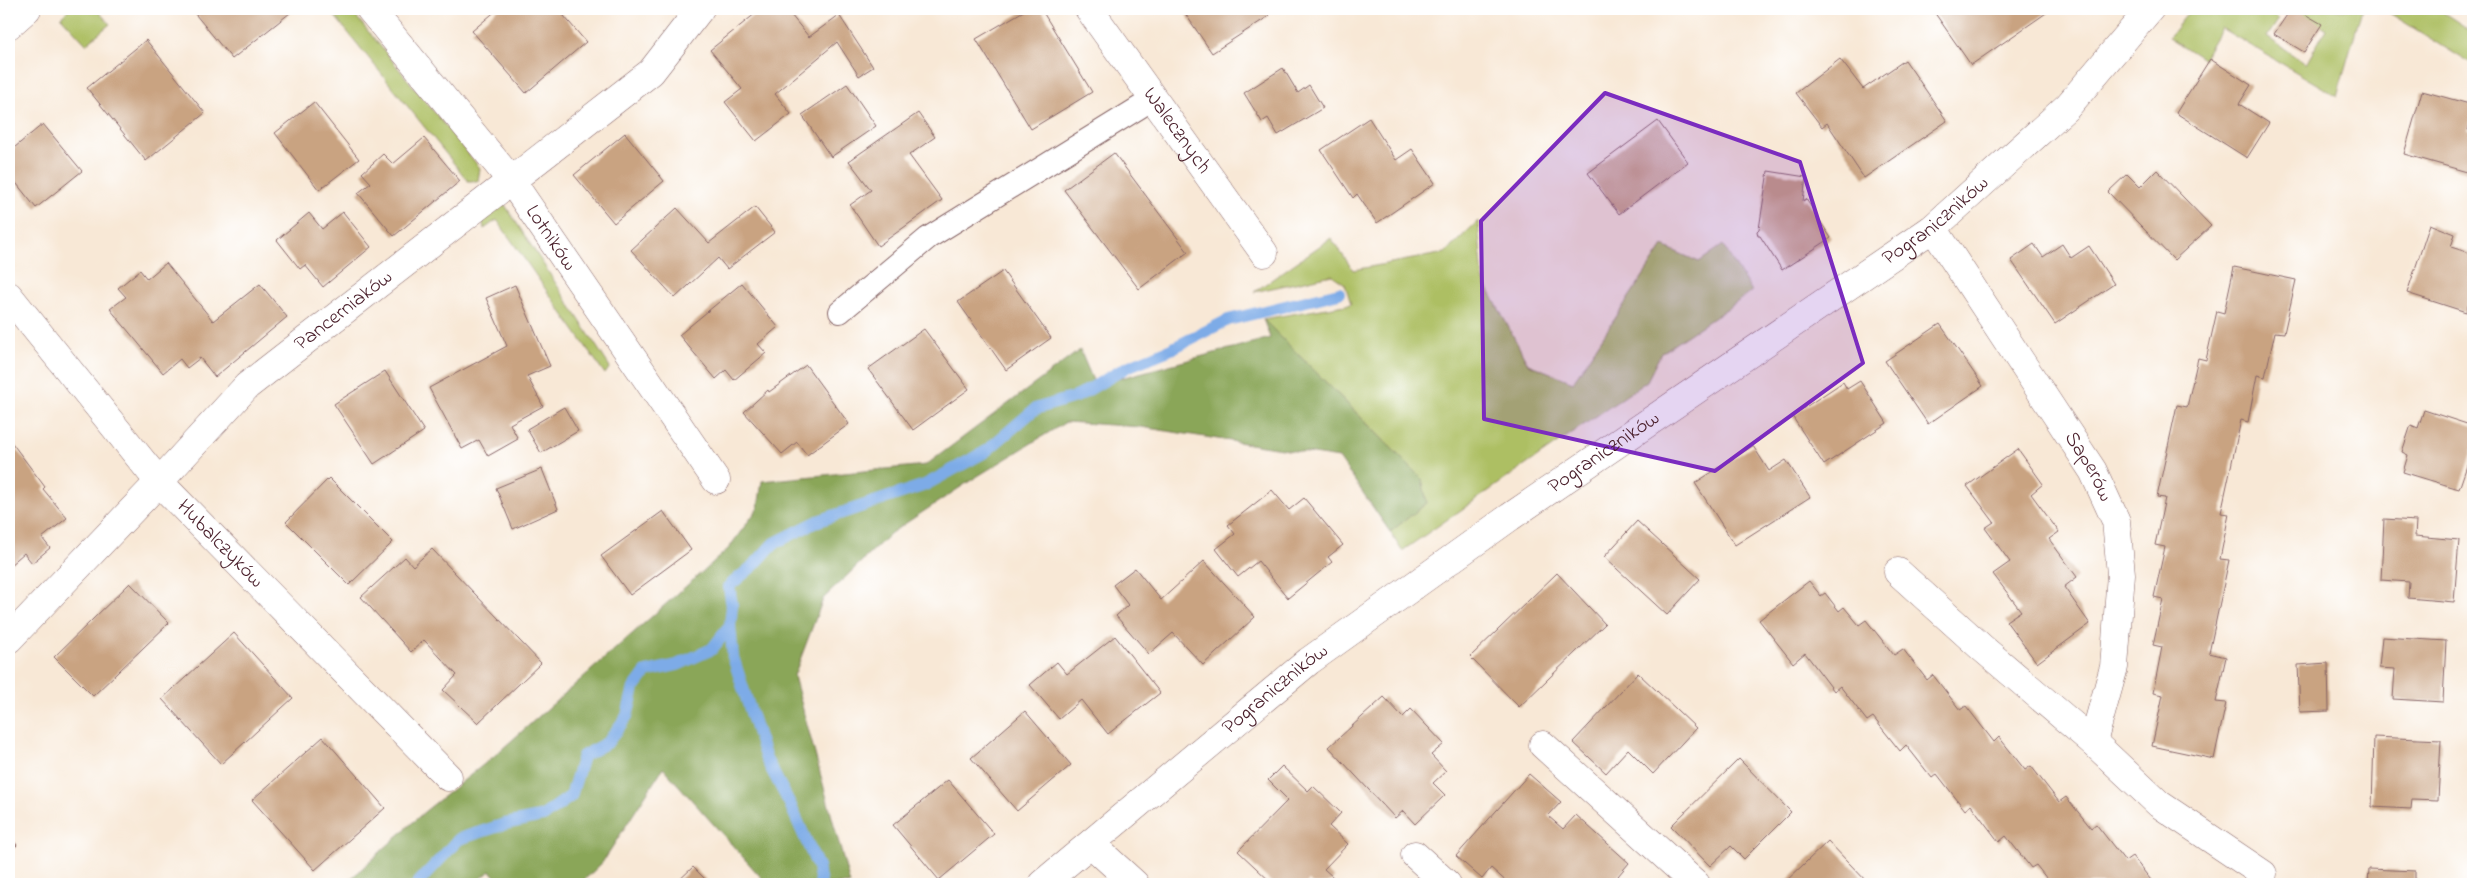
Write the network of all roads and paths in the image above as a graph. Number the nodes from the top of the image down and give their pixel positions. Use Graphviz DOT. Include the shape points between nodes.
graph roads {
  1 [pos="27,9"];
  2 [pos="370,9"];
  3 [pos="700,9"];
  4 [pos="1089,9"];
  5 [pos="2150,9"];
  6 [pos="9,25"];
  7 [pos="1153,99"];
  8 [pos="510,180"];
  9 [pos="1933,228"];
  10 [pos="1264,253"];
  11 [pos="9,296"];
  12 [pos="840,312"];
  13 [pos="716,480"];
  14 [pos="159,482"];
  15 [pos="1898,572"];
  16 [pos="9,638"];
  17 [pos="2093,742"];
  18 [pos="1543,745"];
  19 [pos="448,777"];
  20 [pos="1091,844"];
  21 [pos="1415,855"];
  22 [pos="2263,874"];
  23 [pos="1042,884"];
  24 [pos="1135,884"];
  25 [pos="1447,884"];
  26 [pos="1696,884"];
  1 -- 6 [label="street"];
  2 -- 8 [label="street, Lotników"];
  3 -- 8 [label="street, Pancerniaków" via="650,72"];
  4 -- 7 [label="street, Walecznych"];
  5 -- 9 [label="street, Pograniczników" via="2068,106"];
  7 -- 10 [label="street, Walecznych"];
  7 -- 12 [label="lane" via="928,238"];
  8 -- 13 [label="street, Lotników"];
  8 -- 14 [label="street, Pancerniaków" via="247,386"];
  9 -- 17 [label="street, Saperów" via="2093,471 2116,521 2121,574 2114,667"];
  9 -- 20 [label="street, Pograniczników" via="1510,517 1309,661"];
  11 -- 14 [label="street, Hubalczyków"];
  14 -- 16 [label="street, Pancerniaków"];
  14 -- 19 [label="street, Hubalczyków"];
  15 -- 17 [label="street"];
  17 -- 22 [label="street" via="2159,804"];
  18 -- 26 [label="street"];
  20 -- 23 [label="street, Pograniczników"];
  20 -- 24 [label="street"];
  21 -- 25 [label="street"];
}
